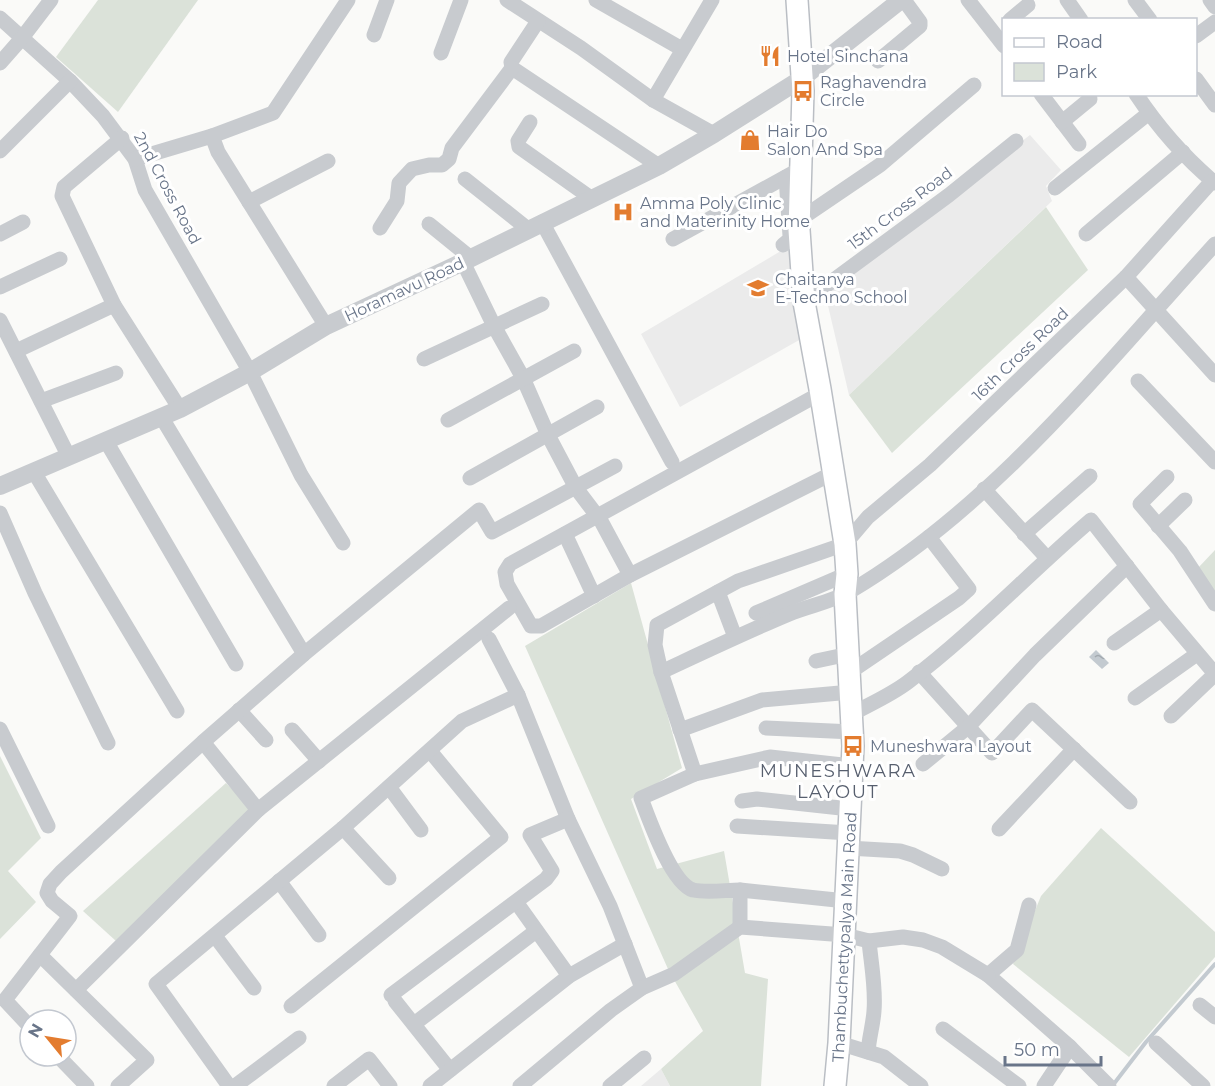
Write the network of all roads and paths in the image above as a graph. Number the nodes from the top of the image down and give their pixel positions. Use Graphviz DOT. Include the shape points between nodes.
graph roads {
  1 [pos="51,0"];
  2 [pos="348,0"];
  3 [pos="387,0"];
  4 [pos="461,0"];
  5 [pos="507,0"];
  6 [pos="596,0"];
  7 [pos="712,0"];
  8 [pos="797,0"];
  9 [pos="903,0"];
  10 [pos="968,0"];
  11 [pos="1067,0"];
  12 [pos="1135,0"];
  13 [pos="1209,0"];
  14 [pos="1028,5"];
  15 [pos="1215,8"];
  16 [pos="0,18"];
  17 [pos="1012,18"];
  18 [pos="1080,18"];
  19 [pos="1148,18"];
  20 [pos="538,21"];
  21 [pos="1215,22"];
  22 [pos="999,29"];
  23 [pos="374,35"];
  24 [pos="1197,35"];
  25 [pos="22,38"];
  26 [pos="682,49"];
  27 [pos="441,53"];
  28 [pos="878,62"];
  29 [pos="0,63"];
  30 [pos="512,68"];
  31 [pos="801,79"];
  32 [pos="1197,80"];
  33 [pos="70,81"];
  34 [pos="974,85"];
  35 [pos="1042,96"];
  36 [pos="1137,96"];
  37 [pos="1090,99"];
  38 [pos="653,100"];
  39 [pos="1215,105"];
  40 [pos="1149,113"];
  41 [pos="530,122"];
  42 [pos="1062,122"];
  43 [pos="714,134"];
  44 [pos="212,136"];
  45 [pos="122,138"];
  46 [pos="1016,141"];
  47 [pos="1079,144"];
  48 [pos="0,151"];
  49 [pos="1183,152"];
  50 [pos="135,159"];
  51 [pos="327,161"];
  52 [pos="659,166"];
  53 [pos="793,173"];
  54 [pos="465,179"];
  55 [pos="1214,182"];
  56 [pos="1055,188"];
  57 [pos="591,198"];
  58 [pos="249,202"];
  59 [pos="799,220"];
  60 [pos="23,222"];
  61 [pos="429,224"];
  62 [pos="535,225"];
  63 [pos="380,228"];
  64 [pos="0,234"];
  65 [pos="1086,234"];
  66 [pos="673,239"];
  67 [pos="1215,244"];
  68 [pos="783,245"];
  69 [pos="60,259"];
  70 [pos="467,260"];
  71 [pos="1126,278"];
  72 [pos="0,288"];
  73 [pos="804,302"];
  74 [pos="542,304"];
  75 [pos="114,305"];
  76 [pos="1155,310"];
  77 [pos="0,320"];
  78 [pos="326,326"];
  79 [pos="494,327"];
  80 [pos="15,351"];
  81 [pos="574,351"];
  82 [pos="424,359"];
  83 [pos="250,372"];
  84 [pos="116,373"];
  85 [pos="1215,375"];
  86 [pos="523,378"];
  87 [pos="1138,381"];
  88 [pos="821,393"];
  89 [pos="41,401"];
  90 [pos="597,407"];
  91 [pos="180,409"];
  92 [pos="162,418"];
  93 [pos="448,420"];
  94 [pos="548,435"];
  95 [pos="106,441"];
  96 [pos="69,457"];
  97 [pos="672,462"];
  98 [pos="1215,462"];
  99 [pos="615,466"];
  100 [pos="34,472"];
  101 [pos="833,473"];
  102 [pos="1090,476"];
  103 [pos="1167,477"];
  104 [pos="470,478"];
  105 [pos="1,484"];
  106 [pos="576,488"];
  107 [pos="984,489"];
  108 [pos="1185,500"];
  109 [pos="0,513"];
  110 [pos="598,516"];
  111 [pos="1158,526"];
  112 [pos="565,534"];
  113 [pos="1024,534"];
  114 [pos="929,537"];
  115 [pos="343,543"];
  116 [pos="845,544"];
  117 [pos="1047,558"];
  118 [pos="1127,566"];
  119 [pos="630,575"];
  120 [pos="846,584"];
  121 [pos="718,592"];
  122 [pos="594,596"];
  123 [pos="1215,604"];
  124 [pos="509,608"];
  125 [pos="1161,610"];
  126 [pos="756,613"];
  127 [pos="735,638"];
  128 [pos="489,639"];
  129 [pos="1114,643"];
  130 [pos="304,654"];
  131 [pos="1197,654"];
  132 [pos="816,661"];
  133 [pos="236,664"];
  134 [pos="661,672"];
  135 [pos="919,672"];
  136 [pos="850,673"];
  137 [pos="1214,675"];
  138 [pos="518,695"];
  139 [pos="1135,698"];
  140 [pos="239,710"];
  141 [pos="177,711"];
  142 [pos="1171,716"];
  143 [pos="852,723"];
  144 [pos="968,727"];
  145 [pos="766,728"];
  146 [pos="0,729"];
  147 [pos="292,730"];
  148 [pos="680,730"];
  149 [pos="266,740"];
  150 [pos="203,742"];
  151 [pos="108,743"];
  152 [pos="1074,749"];
  153 [pos="430,751"];
  154 [pos="319,761"];
  155 [pos="923,764"];
  156 [pos="852,766"];
  157 [pos="695,774"];
  158 [pos="389,787"];
  159 [pos="742,801"];
  160 [pos="1130,802"];
  161 [pos="850,809"];
  162 [pos="258,810"];
  163 [pos="568,819"];
  164 [pos="48,826"];
  165 [pos="737,826"];
  166 [pos="343,828"];
  167 [pos="999,829"];
  168 [pos="421,830"];
  169 [pos="849,840"];
  170 [pos="942,869"];
  171 [pos="389,878"];
  172 [pos="279,881"];
  173 [pos="740,890"];
  174 [pos="846,901"];
  175 [pos="1029,905"];
  176 [pos="519,906"];
  177 [pos="740,927"];
  178 [pos="536,931"];
  179 [pos="319,935"];
  180 [pos="844,935"];
  181 [pos="215,936"];
  182 [pos="869,940"];
  183 [pos="625,944"];
  184 [pos="40,954"];
  185 [pos="987,975"];
  186 [pos="569,976"];
  187 [pos="254,988"];
  188 [pos="642,988"];
  189 [pos="76,990"];
  190 [pos="1200,1005"];
  191 [pos="291,1006"];
  192 [pos="18,1014"];
  193 [pos="1215,1017"];
  194 [pos="414,1024"];
  195 [pos="943,1029"];
  196 [pos="299,1038"];
  197 [pos="1156,1042"];
  198 [pos="839,1043"];
  199 [pos="1070,1047"];
  200 [pos="868,1052"];
  201 [pos="644,1058"];
  202 [pos="70,1068"];
  203 [pos="450,1070"];
  204 [pos="87,1086"];
  205 [pos="118,1086"];
  206 [pos="229,1086"];
  207 [pos="235,1086"];
  208 [pos="334,1086"];
  209 [pos="390,1086"];
  210 [pos="430,1086"];
  211 [pos="520,1086"];
  212 [pos="610,1086"];
  213 [pos="835,1086"];
  214 [pos="921,1086"];
  215 [pos="1019,1086"];
  216 [pos="1044,1086"];
  217 [pos="1108,1086"];
  218 [pos="1203,1086"];
  1 -- 25 [label="street"];
  2 -- 44 [label="street" via="273,113"];
  3 -- 23 [label="street"];
  4 -- 27 [label="street"];
  5 -- 20 [label="street"];
  6 -- 26 [label="street"];
  7 -- 26 [label="street"];
  8 -- 31 [label="main road, Thambuchettypalya Main Road"];
  9 -- 28 [label="street" via="920,26"];
  9 -- 31 [label="street, Horamavu Road"];
  10 -- 22 [label="street"];
  11 -- 18 [label="street"];
  12 -- 19 [label="street"];
  13 -- 15 [label="street"];
  14 -- 17 [label="street"];
  16 -- 25 [label="street, 2nd Cross Road"];
  20 -- 30 [label="street" via="511,62"];
  20 -- 38 [label="street"];
  21 -- 24 [label="street"];
  25 -- 29 [label="street"];
  25 -- 33 [label="street, 2nd Cross Road"];
  26 -- 38 [label="street"];
  30 -- 52 [label="street"];
  30 -- 63 [label="street" via="452,148 449,159 442,165 412,169 399,183 397,201"];
  31 -- 43 [label="street, Horamavu Road"];
  31 -- 53 [label="main road, Thambuchettypalya Main Road" via="803,91"];
  32 -- 39 [label="street"];
  33 -- 45 [label="street, 2nd Cross Road"];
  33 -- 48 [label="street"];
  34 -- 59 [label="street" via="880,165"];
  35 -- 42 [label="street"];
  36 -- 40 [label="street"];
  37 -- 42 [label="street"];
  38 -- 43 [label="street"];
  40 -- 49 [label="street"];
  40 -- 56 [label="street"];
  41 -- 57 [label="street" via="518,141 519,147"];
  42 -- 47 [label="street"];
  43 -- 52 [label="street, Horamavu Road"];
  44 -- 50 [label="street"];
  44 -- 58 [label="street"];
  45 -- 50 [label="street, 2nd Cross Road"];
  45 -- 75 [label="street" via="62,192"];
  46 -- 73 [label="street, 15th Cross Road"];
  49 -- 55 [label="street"];
  49 -- 65 [label="street"];
  50 -- 83 [label="street, 2nd Cross Road" via="145,190"];
  51 -- 58 [label="street"];
  52 -- 57 [label="street, Horamavu Road"];
  53 -- 59 [label="main road, Thambuchettypalya Main Road"];
  53 -- 66 [label="street"];
  53 -- 68 [label="street" via="790,236"];
  54 -- 62 [label="street"];
  55 -- 71 [label="street, 16th Cross Road"];
  57 -- 62 [label="street, Horamavu Road"];
  58 -- 78 [label="street"];
  59 -- 73 [label="main road, Thambuchettypalya Main Road"];
  60 -- 64 [label="street"];
  61 -- 70 [label="street"];
  62 -- 70 [label="street, Horamavu Road"];
  62 -- 97 [label="street"];
  67 -- 76 [label="street"];
  69 -- 72 [label="street"];
  70 -- 78 [label="street, Horamavu Road"];
  70 -- 79 [label="street"];
  71 -- 76 [label="street"];
  71 -- 116 [label="street, 16th Cross Road" via="930,465 868,517"];
  73 -- 88 [label="main road, Thambuchettypalya Main Road"];
  74 -- 79 [label="street"];
  75 -- 80 [label="street"];
  75 -- 91 [label="street"];
  76 -- 85 [label="street"];
  76 -- 107 [label="street" via="1043,435"];
  77 -- 80 [label="street"];
  78 -- 83 [label="street, Horamavu Road"];
  79 -- 82 [label="street"];
  79 -- 86 [label="street"];
  80 -- 89 [label="street"];
  81 -- 86 [label="street"];
  83 -- 91 [label="street, Horamavu Road"];
  83 -- 115 [label="street, 2nd Cross Road" via="301,475"];
  84 -- 89 [label="street"];
  86 -- 93 [label="street"];
  86 -- 94 [label="street"];
  87 -- 98 [label="street"];
  88 -- 101 [label="main road, Thambuchettypalya Main Road"];
  88 -- 110 [label="street"];
  89 -- 96 [label="street"];
  90 -- 94 [label="street"];
  91 -- 92 [label="street, Horamavu Road"];
  92 -- 95 [label="street, Horamavu Road"];
  92 -- 130 [label="street"];
  94 -- 104 [label="street"];
  94 -- 106 [label="street"];
  95 -- 96 [label="street, Horamavu Road"];
  95 -- 133 [label="street"];
  96 -- 100 [label="street, Horamavu Road"];
  99 -- 106 [label="street"];
  100 -- 105 [label="street, Horamavu Road"];
  100 -- 141 [label="street"];
  101 -- 116 [label="main road, Thambuchettypalya Main Road"];
  101 -- 119 [label="street"];
  102 -- 113 [label="street"];
  103 -- 111 [label="street" via="1140,504"];
  106 -- 110 [label="street"];
  106 -- 130 [label="street" via="492,532 479,510"];
  107 -- 113 [label="street"];
  107 -- 114 [label="street"];
  108 -- 111 [label="street"];
  109 -- 151 [label="street"];
  110 -- 112 [label="street"];
  110 -- 119 [label="street"];
  111 -- 123 [label="street" via="1180,551"];
  112 -- 122 [label="street"];
  112 -- 122 [label="street" via="510,564 507,584 535,628"];
  113 -- 117 [label="street"];
  114 -- 120 [label="street" via="872,577"];
  114 -- 136 [label="street" via="969,589"];
  116 -- 120 [label="main road, Thambuchettypalya Main Road"];
  116 -- 121 [label="street" via="738,581"];
  117 -- 118 [label="street" via="1091,520"];
  117 -- 135 [label="street" via="985,619"];
  118 -- 125 [label="street"];
  118 -- 144 [label="street"];
  119 -- 122 [label="street"];
  120 -- 126 [label="street"];
  120 -- 127 [label="street" via="808,606"];
  120 -- 136 [label="main road, Thambuchettypalya Main Road"];
  121 -- 127 [label="street"];
  121 -- 134 [label="street" via="657,625 655,645"];
  124 -- 154 [label="street"];
  125 -- 129 [label="street"];
  125 -- 131 [label="street"];
  127 -- 134 [label="street"];
  128 -- 138 [label="street"];
  130 -- 140 [label="street"];
  131 -- 137 [label="street"];
  131 -- 139 [label="street"];
  132 -- 136 [label="street"];
  134 -- 148 [label="street"];
  135 -- 143 [label="street"];
  135 -- 144 [label="street"];
  136 -- 143 [label="main road, Thambuchettypalya Main Road"];
  136 -- 148 [label="street"];
  137 -- 142 [label="street"];
  138 -- 153 [label="street" via="462,722"];
  138 -- 163 [label="street"];
  140 -- 149 [label="street"];
  140 -- 150 [label="street"];
  143 -- 145 [label="street"];
  143 -- 156 [label="main road, Thambuchettypalya Main Road"];
  144 -- 152 [label="street" via="992,753 1032,710"];
  144 -- 155 [label="street"];
  146 -- 164 [label="street"];
  147 -- 154 [label="street"];
  148 -- 157 [label="street"];
  150 -- 162 [label="street"];
  150 -- 184 [label="street" via="50,884 47,893 70,916"];
  152 -- 160 [label="street"];
  152 -- 167 [label="street"];
  153 -- 158 [label="street"];
  153 -- 191 [label="street" via="501,837"];
  154 -- 162 [label="street"];
  156 -- 157 [label="street" via="770,757"];
  156 -- 161 [label="main road, Thambuchettypalya Main Road"];
  157 -- 173 [label="street" via="641,798 658,846 686,886 694,890"];
  158 -- 166 [label="street"];
  158 -- 168 [label="street"];
  159 -- 161 [label="street" via="757,799"];
  161 -- 169 [label="main road, Thambuchettypalya Main Road"];
  162 -- 189 [label="street"];
  163 -- 183 [label="street"];
  163 -- 194 [label="street" via="530,835 552,871 546,879 393,998"];
  165 -- 169 [label="street"];
  166 -- 171 [label="street"];
  166 -- 172 [label="street"];
  169 -- 170 [label="street" via="913,855"];
  169 -- 174 [label="main road, Thambuchettypalya Main Road"];
  172 -- 179 [label="street"];
  172 -- 181 [label="street"];
  173 -- 174 [label="street"];
  173 -- 177 [label="street"];
  174 -- 180 [label="main road, Thambuchettypalya Main Road"];
  175 -- 185 [label="street" via="1017,950"];
  176 -- 178 [label="street"];
  177 -- 180 [label="street"];
  177 -- 188 [label="street" via="674,974"];
  178 -- 186 [label="street"];
  178 -- 194 [label="street"];
  180 -- 182 [label="street"];
  180 -- 198 [label="main road, Thambuchettypalya Main Road"];
  181 -- 187 [label="street"];
  181 -- 206 [label="street" via="156,984"];
  182 -- 185 [label="street" via="923,940"];
  182 -- 200 [label="street" via="874,1002"];
  183 -- 186 [label="street"];
  183 -- 188 [label="street"];
  184 -- 189 [label="street"];
  184 -- 192 [label="street" via="5,1000"];
  185 -- 199 [label="street"];
  186 -- 203 [label="street"];
  188 -- 211 [label="street"];
  189 -- 205 [label="street" via="147,1060"];
  190 -- 193 [label="street"];
  194 -- 203 [label="street"];
  195 -- 215 [label="street"];
  196 -- 207 [label="street"];
  197 -- 218 [label="street"];
  198 -- 200 [label="street"];
  198 -- 213 [label="main road, Thambuchettypalya Main Road"];
  199 -- 216 [label="street"];
  199 -- 217 [label="street"];
  200 -- 214 [label="street" via="884,1057"];
  201 -- 212 [label="street"];
  202 -- 204 [label="street"];
  203 -- 210 [label="street"];
  208 -- 209 [label="street" via="369,1059"];
}
